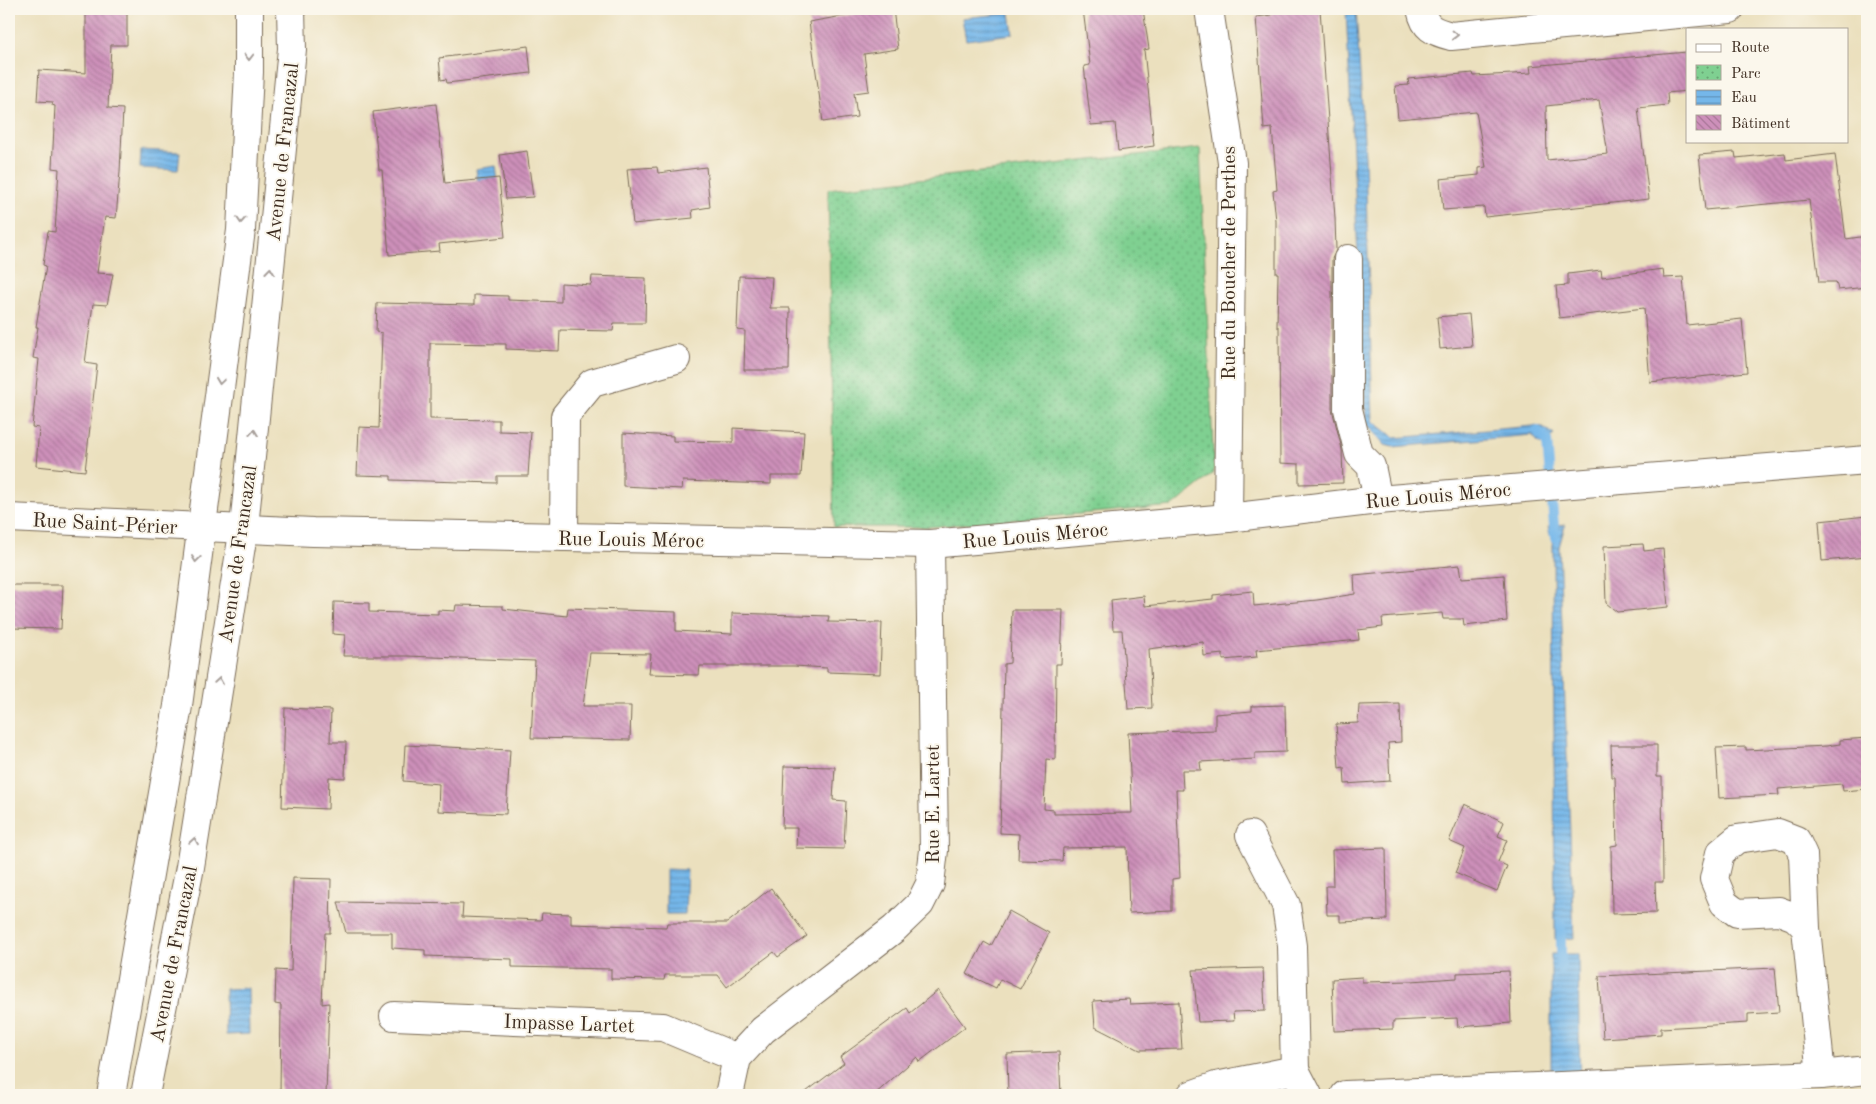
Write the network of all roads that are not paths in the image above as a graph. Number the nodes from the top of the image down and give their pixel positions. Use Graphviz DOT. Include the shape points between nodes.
graph roads {
  1 [pos="249,9"];
  2 [pos="291,9"];
  3 [pos="1209,9"];
  4 [pos="1422,9"];
  5 [pos="1730,9"];
  6 [pos="1648,13"];
  7 [pos="1348,259"];
  8 [pos="676,359"];
  9 [pos="1867,460"];
  10 [pos="1378,500"];
  11 [pos="9,518"];
  12 [pos="1228,518"];
  13 [pos="244,527"];
  14 [pos="200,528"];
  15 [pos="564,538"];
  16 [pos="930,544"];
  17 [pos="1250,835"];
  18 [pos="1806,928"];
  19 [pos="394,1016"];
  20 [pos="737,1058"];
  21 [pos="1295,1070"];
  22 [pos="1867,1070"];
  23 [pos="1821,1075"];
  24 [pos="111,1095"];
  25 [pos="145,1095"];
  26 [pos="729,1095"];
  27 [pos="1191,1095"];
  28 [pos="1308,1095"];
  29 [pos="1345,1095"];
  1 -- 14 [label="street, Avenue de Francazal, one-way" via="241,230"];
  13 -- 2 [label="street, Avenue de Francazal, one-way" via="292,59"];
  3 -- 12 [label="street, Rue du Boucher de Perthes" via="1232,163"];
  4 -- 6 [label="street, one-way" via="1423,21 1434,32 1451,36"];
  5 -- 6 [label="street"];
  7 -- 10 [label="street" via="1348,409 1360,454 1371,466"];
  8 -- 15 [label="street" via="592,383 565,416"];
  9 -- 10 [label="street, Rue Louis Méroc"];
  10 -- 12 [label="street, Rue Louis Méroc"];
  11 -- 14 [label="street, Rue Saint-Périer"];
  12 -- 16 [label="street, Rue Louis Méroc"];
  13 -- 14 [label="street, Rue Louis Méroc"];
  13 -- 15 [label="street, Rue Louis Méroc" via="313,532"];
  25 -- 13 [label="street, Avenue de Francazal, one-way" via="190,867"];
  14 -- 24 [label="street, Avenue de Francazal, one-way" via="178,706"];
  15 -- 16 [label="street, Rue Louis Méroc"];
  16 -- 20 [label="street, Rue E. Lartet" via="934,850 930,884 920,904 894,929 763,1030"];
  17 -- 21 [label="street" via="1286,905 1292,946"];
  18 -- 23 [label="street"];
  19 -- 20 [label="street, Impasse Lartet" via="663,1027"];
  20 -- 26 [label="street"];
  21 -- 27 [label="street" via="1216,1086"];
  21 -- 28 [label="street"];
  22 -- 23 [label="street"];
  23 -- 29 [label="street"];
}
